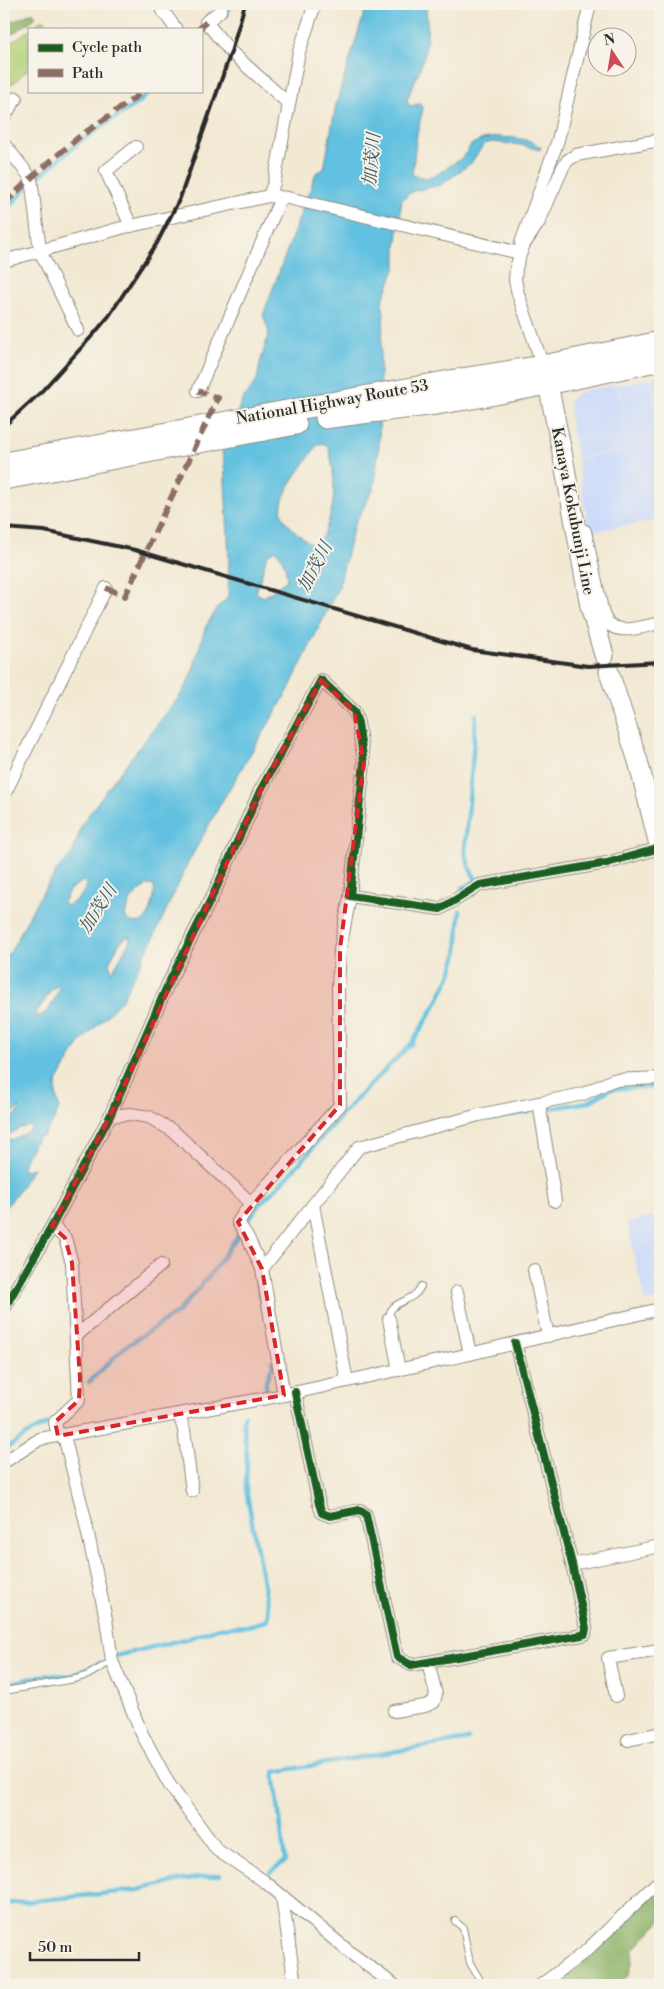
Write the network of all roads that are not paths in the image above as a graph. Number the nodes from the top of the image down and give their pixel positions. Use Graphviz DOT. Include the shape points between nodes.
graph roads {
  1 [pos="158,4"];
  2 [pos="222,4"];
  3 [pos="316,4"];
  4 [pos="590,4"];
  5 [pos="175,28"];
  6 [pos="16,98"];
  7 [pos="288,103"];
  8 [pos="4,117"];
  9 [pos="660,140"];
  10 [pos="4,144"];
  11 [pos="136,147"];
  12 [pos="280,197"];
  13 [pos="130,226"];
  14 [pos="40,251"];
  15 [pos="520,253"];
  16 [pos="4,261"];
  17 [pos="78,330"];
  18 [pos="660,342"];
  19 [pos="660,360"];
  20 [pos="546,375"];
  21 [pos="198,391"];
  22 [pos="189,436"];
  23 [pos="13,470"];
  24 [pos="572,504"];
  25 [pos="106,588"];
  26 [pos="660,624"];
  27 [pos="4,795"];
  28 [pos="660,848"];
  29 [pos="350,896"];
  30 [pos="660,1078"];
  31 [pos="539,1103"];
  32 [pos="110,1116"];
  33 [pos="555,1202"];
  34 [pos="252,1204"];
  35 [pos="313,1205"];
  36 [pos="52,1226"];
  37 [pos="161,1265"];
  38 [pos="262,1269"];
  39 [pos="534,1270"];
  40 [pos="422,1286"];
  41 [pos="457,1292"];
  42 [pos="4,1309"];
  43 [pos="660,1309"];
  44 [pos="389,1318"];
  45 [pos="77,1335"];
  46 [pos="548,1336"];
  47 [pos="515,1343"];
  48 [pos="470,1354"];
  49 [pos="399,1370"];
  50 [pos="347,1381"];
  51 [pos="290,1394"];
  52 [pos="179,1414"];
  53 [pos="61,1436"];
  54 [pos="4,1462"];
  55 [pos="192,1491"];
  56 [pos="660,1546"];
  57 [pos="572,1564"];
  58 [pos="660,1650"];
  59 [pos="112,1661"];
  60 [pos="428,1662"];
  61 [pos="4,1691"];
  62 [pos="616,1696"];
  63 [pos="394,1711"];
  64 [pos="660,1733"];
  65 [pos="628,1740"];
  66 [pos="660,1880"];
  67 [pos="282,1897"];
  68 [pos="455,1922"];
  69 [pos="295,1985"];
  70 [pos="394,1985"];
  71 [pos="483,1985"];
  72 [pos="541,1985"];
  1 -- 5 [label="street"];
  2 -- 7 [label="street" via="220,11 206,22 231,52"];
  3 -- 7 [label="street" via="298,52"];
  4 -- 15 [label="street" via="558,140 524,231"];
  6 -- 8 [label="street"];
  7 -- 12 [label="street" via="274,183"];
  9 -- 15 [label="street" via="569,159 536,228"];
  10 -- 14 [label="street" via="31,178"];
  11 -- 13 [label="street" via="106,171"];
  12 -- 13 [label="street"];
  12 -- 15 [label="street"];
  12 -- 21 [label="street"];
  13 -- 14 [label="street"];
  14 -- 16 [label="street"];
  14 -- 17 [label="street"];
  15 -- 20 [label="street" via="515,274 516,287"];
  18 -- 20 [label="highway, National Highway Route 53"];
  19 -- 20 [label="highway, National Highway Route 53"];
  20 -- 22 [label="highway, National Highway Route 53" via="452,402"];
  20 -- 22 [label="highway, National Highway Route 53" via="461,379"];
  20 -- 24 [label="main road, Kanaya Kokubunji Line"];
  22 -- 23 [label="highway, National Highway Route 53"];
  24 -- 26 [label="street" via="585,532 606,623 624,630"];
  24 -- 28 [label="main road, Kanaya Kokubunji Line" via="590,606 638,761"];
  25 -- 27 [label="street"];
  28 -- 29 [label="street" via="607,864 480,885 440,909"];
  29 -- 32 [label="street" via="364,762 354,712 320,680 260,791 214,894 168,984"];
  29 -- 34 [label="street" via="340,949 338,987 340,1105"];
  30 -- 31 [label="street" via="618,1079 583,1094"];
  31 -- 33 [label="street"];
  31 -- 35 [label="street" via="478,1115 359,1147"];
  32 -- 34 [label="street" via="130,1114 149,1117 173,1131"];
  32 -- 36 [label="street"];
  34 -- 38 [label="street" via="238,1222"];
  35 -- 38 [label="street"];
  35 -- 50 [label="street"];
  36 -- 42 [label="street"];
  36 -- 45 [label="street" via="65,1238 72,1263"];
  37 -- 45 [label="street"];
  38 -- 51 [label="street"];
  39 -- 46 [label="street"];
  40 -- 44 [label="lane" via="416,1295 392,1308"];
  41 -- 48 [label="street"];
  43 -- 46 [label="street"];
  44 -- 49 [label="street"];
  45 -- 53 [label="street" via="79,1400 55,1422"];
  46 -- 47 [label="street"];
  47 -- 48 [label="street"];
  47 -- 57 [label="street"];
  48 -- 49 [label="street"];
  49 -- 50 [label="street"];
  50 -- 51 [label="street"];
  51 -- 52 [label="street"];
  51 -- 60 [label="street" via="320,1508 328,1516 357,1510 365,1513 397,1658 411,1665"];
  52 -- 53 [label="street"];
  52 -- 55 [label="street"];
  53 -- 54 [label="street" via="40,1439"];
  53 -- 59 [label="street" via="84,1515"];
  56 -- 57 [label="street"];
  57 -- 60 [label="street" via="585,1634"];
  58 -- 62 [label="street" via="608,1658"];
  59 -- 61 [label="lane" via="88,1676"];
  59 -- 67 [label="street" via="142,1734 169,1784 217,1850"];
  60 -- 63 [label="street" via="436,1694 434,1702"];
  64 -- 65 [label="street"];
  66 -- 72 [label="street" via="586,1951"];
  67 -- 69 [label="street"];
  67 -- 70 [label="street"];
  68 -- 71 [label="lane" via="463,1928 470,1964"];
}
